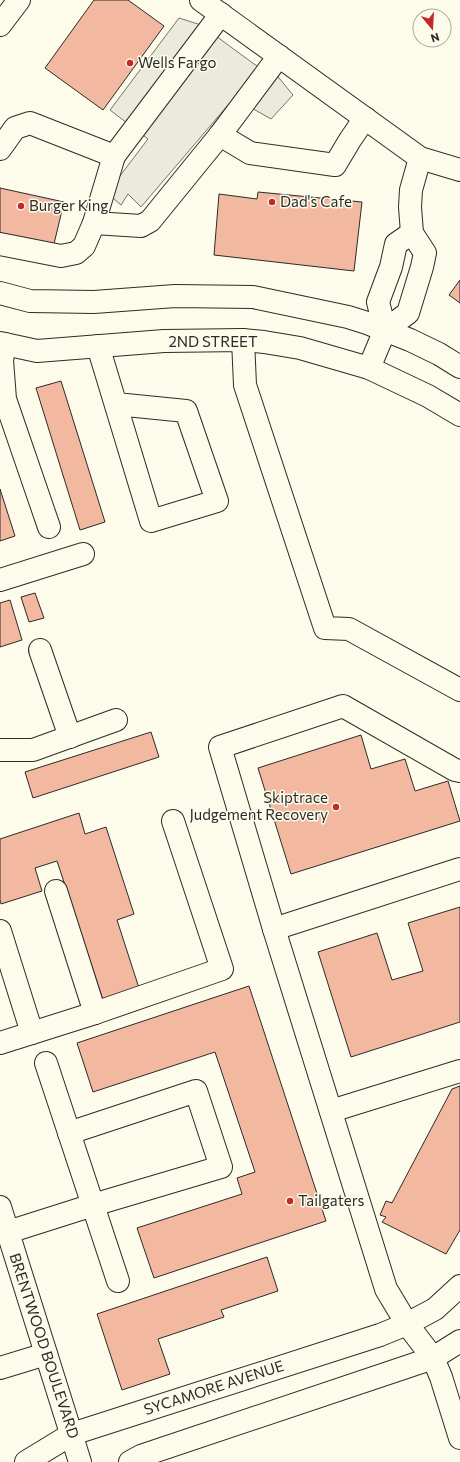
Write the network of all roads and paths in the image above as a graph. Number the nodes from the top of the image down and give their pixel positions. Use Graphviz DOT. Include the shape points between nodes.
graph roads {
  1 [pos="19,0"];
  2 [pos="212,5"];
  3 [pos="0,25"];
  4 [pos="279,56"];
  5 [pos="365,118"];
  6 [pos="220,135"];
  7 [pos="0,149"];
  8 [pos="114,156"];
  9 [pos="420,158"];
  10 [pos="460,170"];
  11 [pos="94,223"];
  12 [pos="412,233"];
  13 [pos="0,244"];
  14 [pos="0,293"];
  15 [pos="385,330"];
  16 [pos="243,340"];
  17 [pos="3,344"];
  18 [pos="98,346"];
  19 [pos="460,367"];
  20 [pos="369,368"];
  21 [pos="116,404"];
  22 [pos="3,407"];
  23 [pos="460,416"];
  24 [pos="49,527"];
  25 [pos="83,554"];
  26 [pos="0,580"];
  27 [pos="40,650"];
  28 [pos="460,690"];
  29 [pos="116,720"];
  30 [pos="70,737"];
  31 [pos="0,750"];
  32 [pos="460,770"];
  33 [pos="173,820"];
  34 [pos="460,869"];
  35 [pos="56,891"];
  36 [pos="274,929"];
  37 [pos="0,931"];
  38 [pos="95,1013"];
  39 [pos="32,1033"];
  40 [pos="0,1043"];
  41 [pos="46,1063"];
  42 [pos="460,1071"];
  43 [pos="331,1111"];
  44 [pos="69,1133"];
  45 [pos="93,1205"];
  46 [pos="0,1207"];
  47 [pos="8,1232"];
  48 [pos="118,1281"];
  49 [pos="460,1286"];
  50 [pos="406,1324"];
  51 [pos="460,1341"];
  52 [pos="46,1354"];
  53 [pos="433,1358"];
  54 [pos="0,1368"];
  55 [pos="72,1434"];
  56 [pos="460,1438"];
  57 [pos="26,1462"];
  58 [pos="80,1462"];
  59 [pos="130,1462"];
  1 -- 3 [label="street"];
  2 -- 4 [label="street"];
  2 -- 8 [label="street"];
  4 -- 5 [label="street"];
  4 -- 6 [label="street"];
  5 -- 6 [label="street" via="336,164 250,153"];
  5 -- 9 [label="street"];
  6 -- 11 [label="street" via="150,221 141,226"];
  7 -- 8 [label="street" via="15,128 30,123"];
  8 -- 11 [label="street"];
  9 -- 10 [label="street"];
  9 -- 12 [label="street" via="411,190"];
  11 -- 13 [label="street" via="84,246 76,253 62,256"];
  12 -- 15 [label="street" via="396,244 391,267 378,302"];
  12 -- 15 [label="street" via="424,253 422,267 408,313"];
  14 -- 15 [label="street" via="30,301 94,302 176,296 253,297 348,318"];
  15 -- 19 [label="street" via="439,354"];
  15 -- 20 [label="street"];
  16 -- 18 [label="street, 2ND STREET" via="164,341"];
  16 -- 20 [label="street, 2ND STREET" via="300,348"];
  16 -- 28 [label="street" via="245,385 324,628 349,629"];
  17 -- 18 [label="street, 2ND STREET" via="37,351"];
  17 -- 22 [label="street"];
  18 -- 21 [label="street"];
  20 -- 23 [label="street, 2ND STREET" via="428,396"];
  21 -- 21 [label="street" via="151,521 217,501 186,411"];
  22 -- 24 [label="street"];
  25 -- 26 [label="street"];
  27 -- 30 [label="street"];
  29 -- 30 [label="street"];
  30 -- 31 [label="street" via="33,750"];
  32 -- 36 [label="street" via="455,770 343,706 220,747"];
  33 -- 38 [label="street" via="222,969"];
  34 -- 36 [label="street"];
  35 -- 38 [label="street"];
  36 -- 43 [label="street"];
  37 -- 39 [label="street"];
  38 -- 39 [label="street"];
  39 -- 40 [label="street"];
  41 -- 44 [label="street"];
  42 -- 43 [label="street"];
  43 -- 50 [label="street" via="386,1289"];
  44 -- 45 [label="street"];
  44 -- 45 [label="street" via="196,1091 221,1167"];
  45 -- 47 [label="street"];
  45 -- 48 [label="street"];
  46 -- 47 [label="street, BRENTWOOD BOULEVARD"];
  47 -- 52 [label="street, BRENTWOOD BOULEVARD"];
  49 -- 50 [label="street, SYCAMORE AVENUE" via="435,1309"];
  50 -- 53 [label="street"];
  50 -- 55 [label="street, SYCAMORE AVENUE"];
  51 -- 53 [label="street"];
  52 -- 54 [label="street"];
  52 -- 55 [label="street, BRENTWOOD BOULEVARD"];
  53 -- 56 [label="street"];
  53 -- 59 [label="street" via="141,1456"];
  55 -- 57 [label="street, SYCAMORE AVENUE"];
  55 -- 58 [label="street, BRENTWOOD BOULEVARD"];
}
